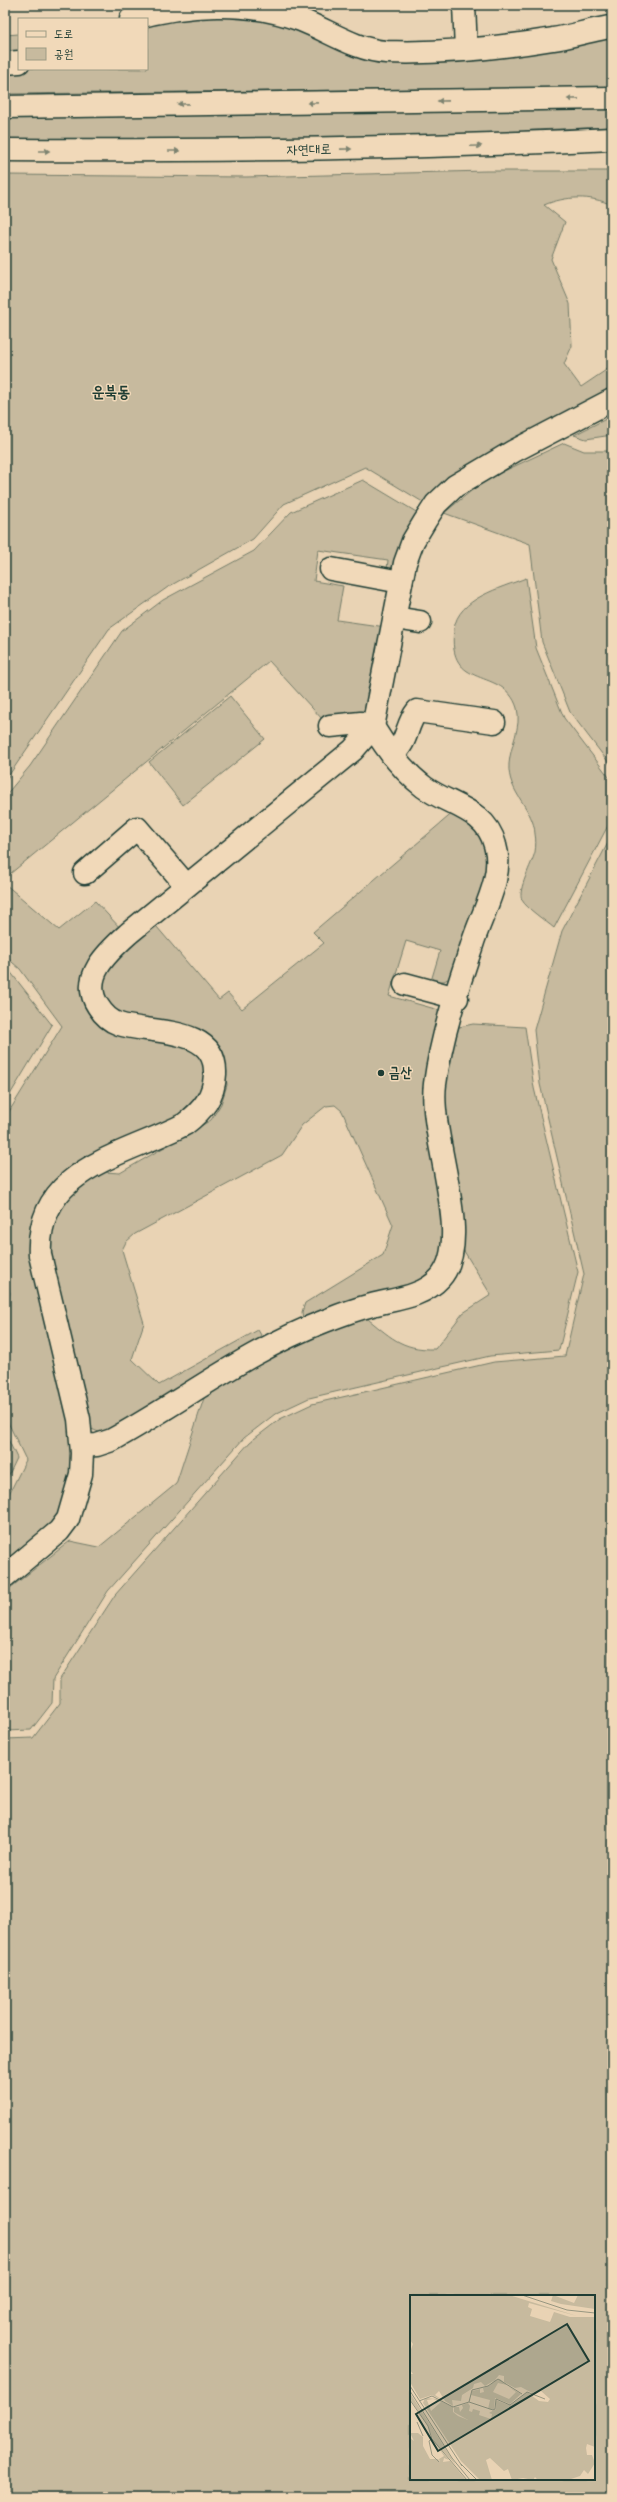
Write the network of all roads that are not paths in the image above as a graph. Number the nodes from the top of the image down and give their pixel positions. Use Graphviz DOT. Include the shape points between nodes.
graph roads {
  1 [pos="464,5"];
  2 [pos="197,6"];
  3 [pos="135,18"];
  4 [pos="612,27"];
  5 [pos="466,49"];
  6 [pos="18,62"];
  7 [pos="5,63"];
  8 [pos="612,98"];
  9 [pos="5,107"];
  10 [pos="612,139"];
  11 [pos="5,150"];
  12 [pos="612,400"];
  13 [pos="330,570"];
  14 [pos="401,582"];
  15 [pos="395,618"];
  16 [pos="420,622"];
  17 [pos="494,722"];
  18 [pos="330,726"];
  19 [pos="373,728"];
  20 [pos="392,754"];
  21 [pos="85,873"];
  22 [pos="186,886"];
  23 [pos="405,984"];
  24 [pos="457,998"];
  25 [pos="82,1446"];
  26 [pos="5,1576"];
  1 -- 5 [label="main road"];
  2 -- 3 [label="main road"];
  2 -- 5 [label="main road" via="243,6 275,12 357,45 385,52"];
  4 -- 5 [label="main road" via="553,39"];
  6 -- 7 [label="main road"];
  8 -- 9 [label="main road, one-way"];
  11 -- 10 [label="main road, 자연대로, one-way" via="243,151 446,147"];
  12 -- 14 [label="main road" via="534,440 455,486 436,504 413,541"];
  13 -- 14 [label="main road"];
  14 -- 15 [label="main road"];
  15 -- 16 [label="main road"];
  15 -- 19 [label="main road"];
  17 -- 20 [label="main road" via="417,711 405,741"];
  18 -- 19 [label="main road" via="360,723"];
  19 -- 20 [label="main road"];
  19 -- 22 [label="main road" via="353,750"];
  20 -- 24 [label="main road" via="402,768 424,787 471,812 482,821 495,842 498,854 495,880"];
  21 -- 22 [label="main road" via="138,828"];
  22 -- 25 [label="main road" via="110,951 99,964 93,977 92,990 101,1011 119,1024 183,1035 198,1042 209,1053 215,1068 214,1087 209,1100 199,1113 185,1124 116,1155 74,1178 59,1191 49,1205 39,1238 40,1255 79,1419"];
  23 -- 24 [label="main road"];
  24 -- 25 [label="main road" via="439,1060 434,1094 436,1127 451,1210 454,1248 446,1270 439,1280 416,1294 349,1312 300,1331 252,1355 112,1440"];
  25 -- 26 [label="main road" via="80,1474 68,1519 59,1531"];
}
